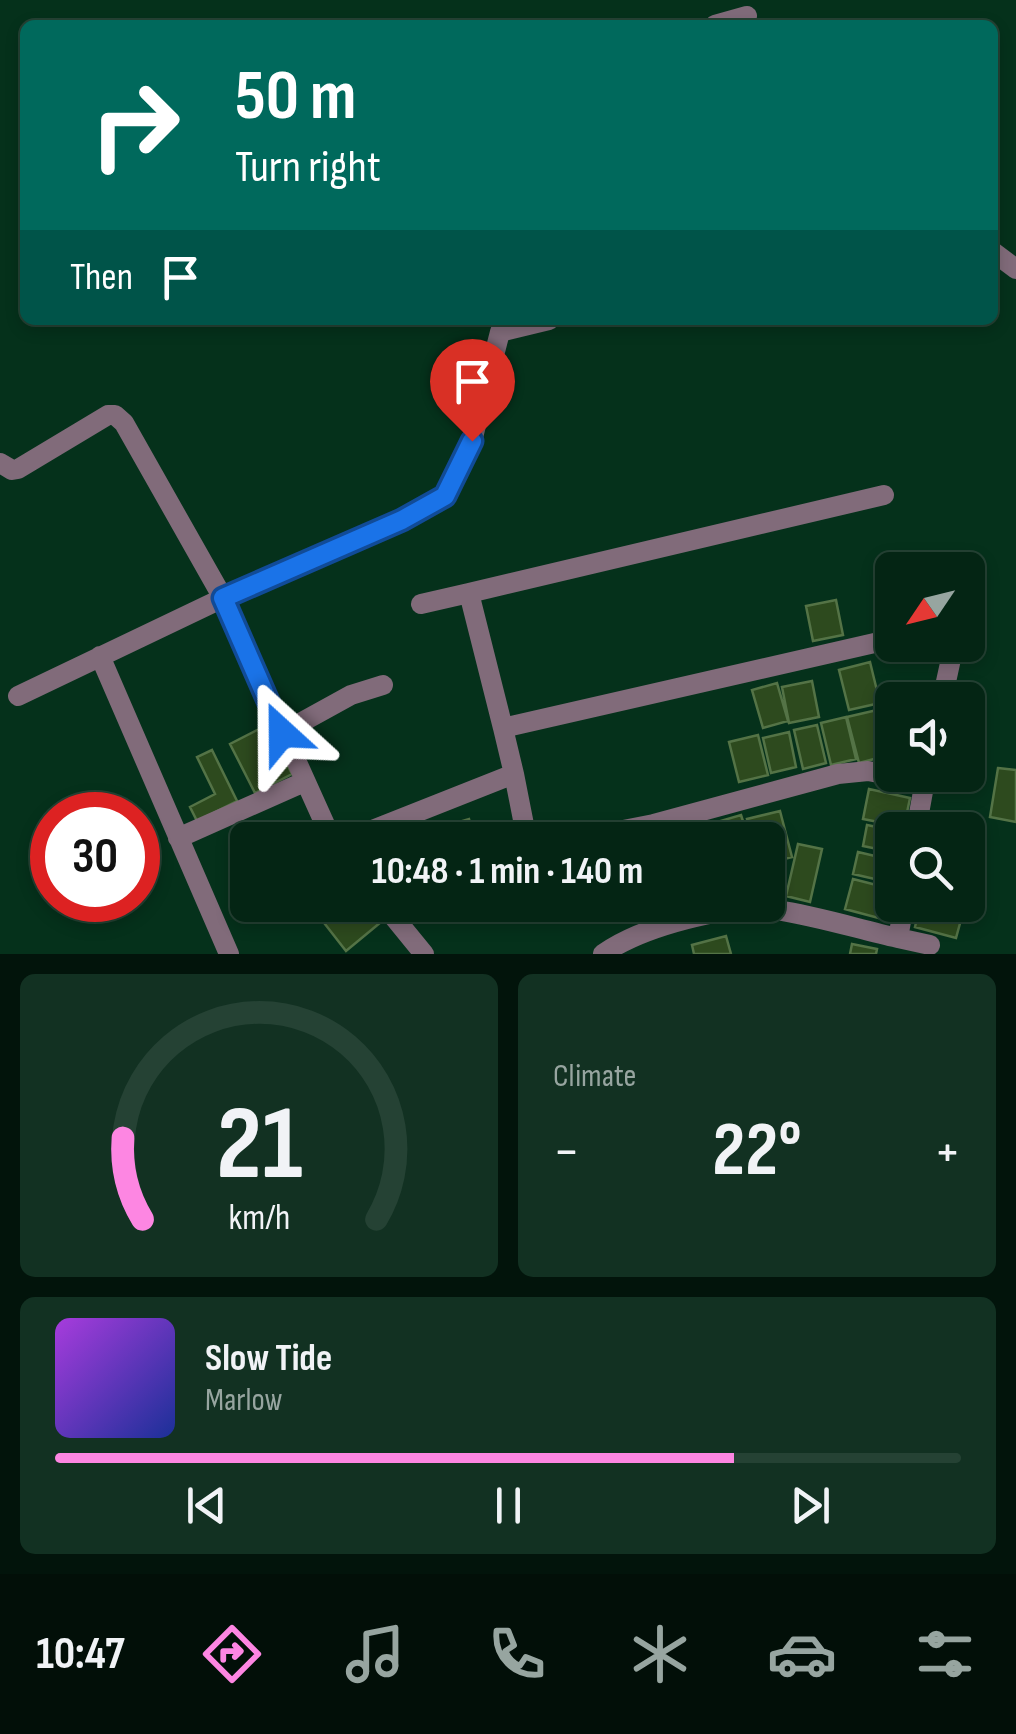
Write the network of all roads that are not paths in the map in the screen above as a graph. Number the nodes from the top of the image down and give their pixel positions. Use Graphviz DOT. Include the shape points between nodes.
graph roads {
  1 [pos="747,16"];
  2 [pos="733,20"];
  3 [pos="529,325"];
  4 [pos="0,462"];
  5 [pos="884,496"];
  6 [pos="469,593"];
  7 [pos="223,598"];
  8 [pos="421,604"];
  9 [pos="875,643"];
  10 [pos="100,656"];
  11 [pos="383,685"];
  12 [pos="18,696"];
  13 [pos="504,728"];
  14 [pos="282,733"];
  15 [pos="875,772"];
  16 [pos="514,774"];
  17 [pos="304,782"];
  18 [pos="323,822"];
  19 [pos="392,822"];
  20 [pos="523,822"];
  21 [pos="687,822"];
  22 [pos="178,838"];
  23 [pos="785,912"];
  24 [pos="398,922"];
  25 [pos="658,922"];
  26 [pos="901,922"];
  27 [pos="898,938"];
  28 [pos="930,946"];
  29 [pos="229,954"];
  30 [pos="424,954"];
  31 [pos="603,954"];
  1 -- 2 [label="street"];
  3 -- 7 [label="street" via="500,332 472,441 445,496"];
  4 -- 7 [label="street" via="18,469 108,416 119,417"];
  5 -- 6 [label="street"];
  6 -- 8 [label="street"];
  6 -- 13 [label="street"];
  7 -- 10 [label="street"];
  7 -- 14 [label="street"];
  9 -- 13 [label="street"];
  10 -- 12 [label="street"];
  10 -- 22 [label="street"];
  11 -- 14 [label="street"];
  13 -- 16 [label="street"];
  14 -- 17 [label="street"];
  15 -- 21 [label="street" via="838,774"];
  16 -- 19 [label="street"];
  16 -- 20 [label="street"];
  17 -- 18 [label="street"];
  17 -- 22 [label="street"];
  22 -- 29 [label="street"];
  23 -- 27 [label="street"];
  24 -- 30 [label="street"];
  25 -- 31 [label="street"];
  26 -- 27 [label="street"];
  27 -- 28 [label="street"];
}
